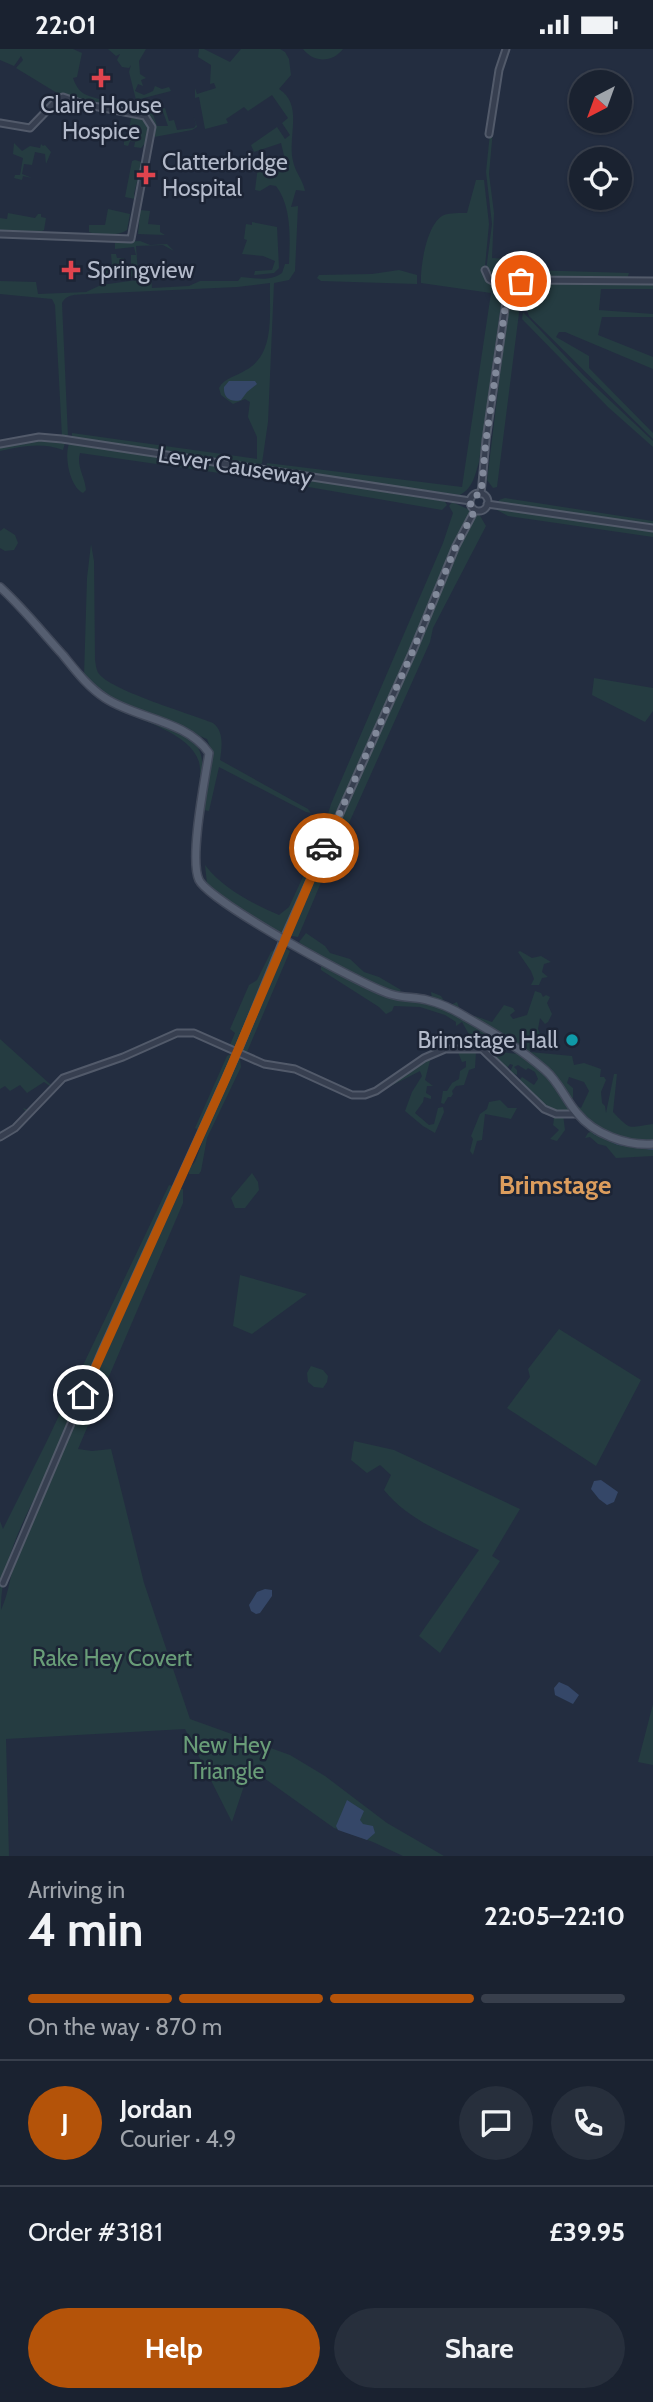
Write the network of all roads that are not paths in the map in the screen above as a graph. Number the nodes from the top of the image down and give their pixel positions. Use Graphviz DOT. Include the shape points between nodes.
graph roads {
  1 [pos="506,49"];
  2 [pos="0,123"];
  3 [pos="489,134"];
  4 [pos="0,234"];
  5 [pos="485,270"];
  6 [pos="653,281"];
  7 [pos="512,285"];
  8 [pos="503,286"];
  9 [pos="507,295"];
  10 [pos="0,444"];
  11 [pos="481,494"];
  12 [pos="470,501"];
  13 [pos="487,504"];
  14 [pos="475,510"];
  15 [pos="653,528"];
  16 [pos="0,587"];
  17 [pos="284,938"];
  18 [pos="510,1043"];
  19 [pos="482,1049"];
  20 [pos="237,1053"];
  21 [pos="577,1114"];
  22 [pos="0,1137"];
  23 [pos="653,1144"];
  24 [pos="4,1583"];
  1 -- 3 [label="street"];
  2 -- 4 [label="street" via="30,128 61,97 145,116 152,127 131,239"];
  5 -- 8 [label="street" via="489,279"];
  6 -- 7 [label="street" via="523,280"];
  7 -- 8 [label="street"];
  7 -- 9 [label="street"];
  8 -- 9 [label="street"];
  9 -- 11 [label="street"];
  10 -- 12 [label="street, Lever Causeway" via="39,437 62,439"];
  11 -- 12 [label="street"];
  11 -- 13 [label="street"];
  12 -- 14 [label="street"];
  13 -- 14 [label="street"];
  13 -- 15 [label="street"];
  14 -- 17 [label="street"];
  16 -- 17 [label="main road" via="97,693 201,741 209,753 195,860 199,879"];
  17 -- 18 [label="main road" via="351,978 391,995 428,1000"];
  17 -- 20 [label="street"];
  18 -- 19 [label="street"];
  18 -- 21 [label="main road" via="546,1071"];
  19 -- 20 [label="street" via="439,1051 365,1095 352,1095 295,1069"];
  19 -- 21 [label="street" via="544,1109"];
  20 -- 22 [label="street" via="194,1033 177,1033 63,1078 15,1128"];
  20 -- 24 [label="street" via="102,1351"];
  21 -- 23 [label="main road" via="611,1137"];
}
